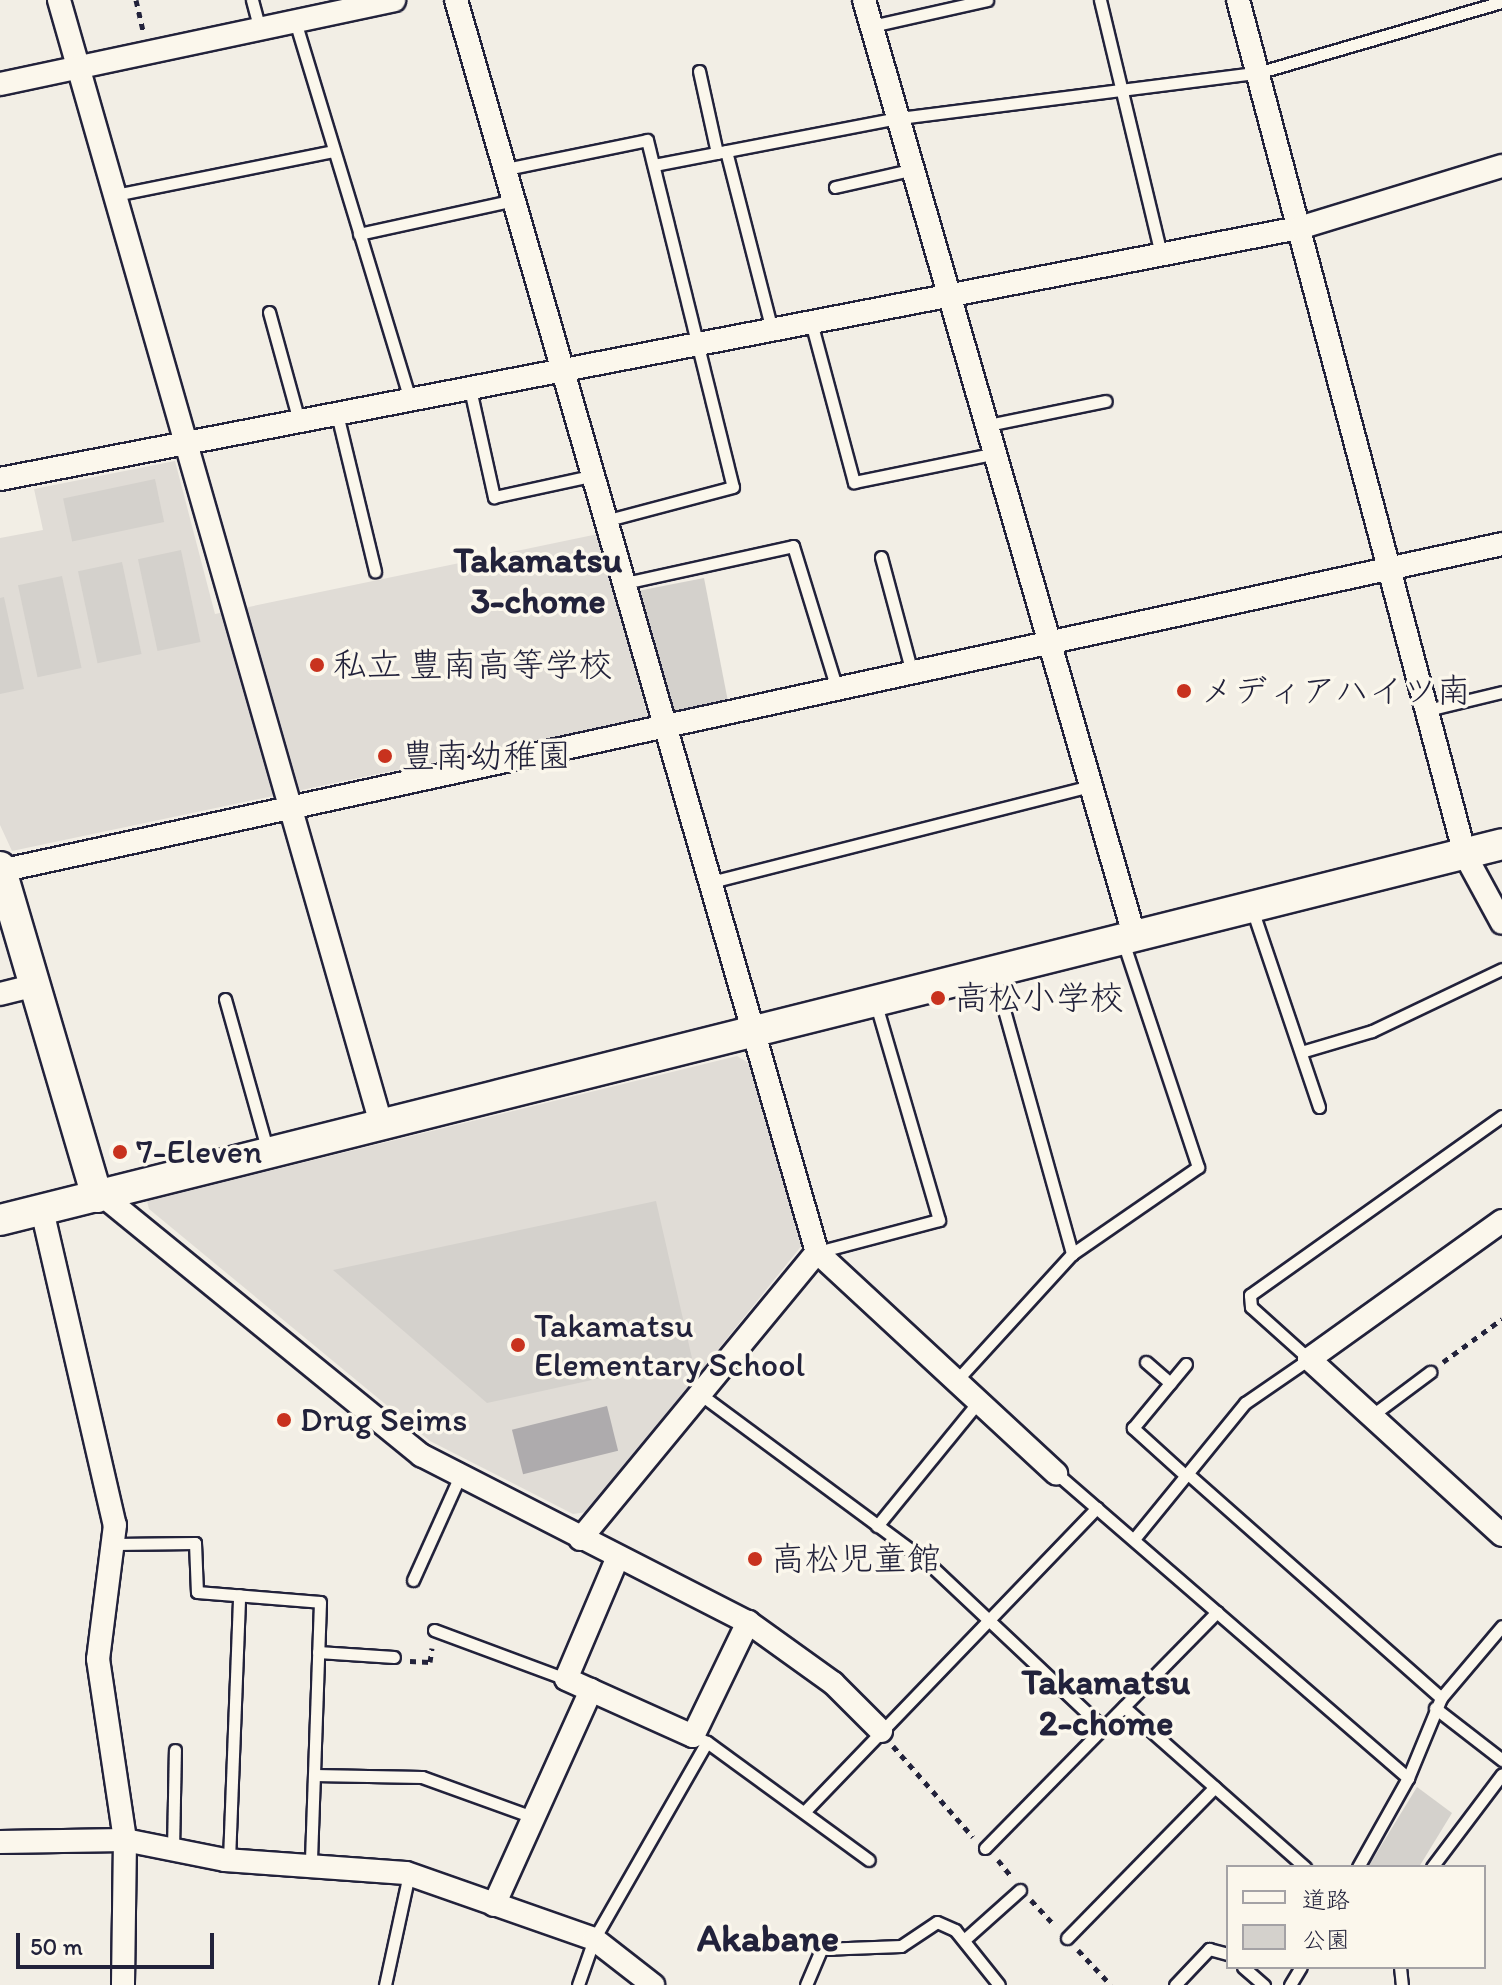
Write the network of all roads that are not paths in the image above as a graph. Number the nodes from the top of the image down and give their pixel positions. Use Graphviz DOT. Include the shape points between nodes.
graph roads {
  1 [pos="59,0"];
  2 [pos="252,0"];
  3 [pos="394,0"];
  4 [pos="456,0"];
  5 [pos="864,0"];
  6 [pos="987,0"];
  7 [pos="1100,0"];
  8 [pos="1238,0"];
  9 [pos="1502,2"];
  10 [pos="359,4"];
  11 [pos="295,21"];
  12 [pos="872,26"];
  13 [pos="260,29"];
  14 [pos="78,67"];
  15 [pos="699,71"];
  16 [pos="1257,73"];
  17 [pos="0,84"];
  18 [pos="1122,92"];
  19 [pos="899,118"];
  20 [pos="334,151"];
  21 [pos="721,152"];
  22 [pos="654,165"];
  23 [pos="1502,168"];
  24 [pos="506,169"];
  25 [pos="914,169"];
  26 [pos="835,187"];
  27 [pos="115,195"];
  28 [pos="515,200"];
  29 [pos="1299,228"];
  30 [pos="359,234"];
  31 [pos="1161,255"];
  32 [pos="952,295"];
  33 [pos="269,312"];
  34 [pos="811,322"];
  35 [pos="772,330"];
  36 [pos="699,344"];
  37 [pos="564,370"];
  38 [pos="470,389"];
  39 [pos="410,400"];
  40 [pos="1106,401"];
  41 [pos="337,414"];
  42 [pos="299,421"];
  43 [pos="988,425"];
  44 [pos="187,442"];
  45 [pos="996,453"];
  46 [pos="595,475"];
  47 [pos="0,479"];
  48 [pos="608,520"];
  49 [pos="1502,544"];
  50 [pos="881,557"];
  51 [pos="375,571"];
  52 [pos="1389,572"];
  53 [pos="625,583"];
  54 [pos="1050,644"];
  55 [pos="912,673"];
  56 [pos="837,689"];
  57 [pos="1502,692"];
  58 [pos="1427,710"];
  59 [pos="665,727"];
  60 [pos="1091,786"];
  61 [pos="289,806"];
  62 [pos="1502,844"];
  63 [pos="1465,855"];
  64 [pos="0,869"];
  65 [pos="711,882"];
  66 [pos="1252,909"];
  67 [pos="1502,923"];
  68 [pos="1129,940"];
  69 [pos="1502,969"];
  70 [pos="994,974"];
  71 [pos="35,985"];
  72 [pos="0,994"];
  73 [pos="225,999"];
  74 [pos="876,1003"];
  75 [pos="754,1034"];
  76 [pos="1301,1052"];
  77 [pos="1319,1107"];
  78 [pos="1502,1116"];
  79 [pos="382,1127"];
  80 [pos="268,1154"];
  81 [pos="100,1196"];
  82 [pos="42,1210"];
  83 [pos="0,1220"];
  84 [pos="1502,1221"];
  85 [pos="817,1252"];
  86 [pos="1072,1254"];
  87 [pos="1309,1359"];
  88 [pos="1146,1362"];
  89 [pos="1186,1364"];
  90 [pos="1430,1372"];
  91 [pos="956,1381"];
  92 [pos="1170,1383"];
  93 [pos="700,1394"];
  94 [pos="979,1401"];
  95 [pos="1371,1416"];
  96 [pos="1056,1473"];
  97 [pos="1187,1475"];
  98 [pos="460,1476"];
  99 [pos="1097,1508"];
  100 [pos="877,1526"];
  101 [pos="1502,1535"];
  102 [pos="580,1539"];
  103 [pos="1134,1539"];
  104 [pos="115,1544"];
  105 [pos="617,1559"];
  106 [pos="413,1580"];
  107 [pos="239,1595"];
  108 [pos="1217,1612"];
  109 [pos="991,1621"];
  110 [pos="748,1622"];
  111 [pos="1502,1626"];
  112 [pos="434,1630"];
  113 [pos="318,1652"];
  114 [pos="394,1657"];
  115 [pos="566,1679"];
  116 [pos="591,1690"];
  117 [pos="1438,1703"];
  118 [pos="1124,1707"];
  119 [pos="1103,1728"];
  120 [pos="881,1731"];
  121 [pos="700,1739"];
  122 [pos="175,1750"];
  123 [pos="1502,1760"];
  124 [pos="1502,1774"];
  125 [pos="314,1775"];
  126 [pos="1408,1778"];
  127 [pos="1215,1787"];
  128 [pos="807,1809"];
  129 [pos="530,1816"];
  130 [pos="125,1840"];
  131 [pos="0,1842"];
  132 [pos="985,1848"];
  133 [pos="173,1850"];
  134 [pos="229,1860"];
  135 [pos="869,1860"];
  136 [pos="1303,1865"];
  137 [pos="1359,1865"];
  138 [pos="1434,1865"];
  139 [pos="311,1866"];
  140 [pos="409,1874"];
  141 [pos="1020,1890"];
  142 [pos="494,1905"];
  143 [pos="1067,1938"];
  144 [pos="594,1939"];
  145 [pos="964,1940"];
  146 [pos="1226,1953"];
  147 [pos="1245,1969"];
  148 [pos="123,1985"];
  149 [pos="385,1985"];
  150 [pos="578,1985"];
  151 [pos="653,1985"];
  152 [pos="806,1985"];
  153 [pos="999,1985"];
  154 [pos="1175,1985"];
  155 [pos="1264,1985"];
  1 -- 14 [label="street"];
  2 -- 13 [label="lane"];
  3 -- 10 [label="street"];
  4 -- 24 [label="street"];
  5 -- 12 [label="street"];
  6 -- 12 [label="lane"];
  7 -- 18 [label="lane"];
  8 -- 16 [label="street"];
  9 -- 16 [label="lane"];
  10 -- 11 [label="street"];
  11 -- 13 [label="street"];
  11 -- 20 [label="lane"];
  12 -- 19 [label="street"];
  13 -- 14 [label="street"];
  14 -- 17 [label="street"];
  14 -- 27 [label="street"];
  15 -- 21 [label="lane"];
  16 -- 18 [label="lane"];
  16 -- 29 [label="street"];
  18 -- 19 [label="lane"];
  18 -- 31 [label="lane"];
  19 -- 21 [label="lane"];
  19 -- 25 [label="street"];
  20 -- 27 [label="lane"];
  20 -- 30 [label="lane"];
  21 -- 22 [label="lane"];
  21 -- 35 [label="lane"];
  22 -- 24 [label="lane" via="647,140"];
  22 -- 36 [label="lane"];
  23 -- 29 [label="street"];
  24 -- 28 [label="street"];
  25 -- 26 [label="lane"];
  25 -- 32 [label="street"];
  27 -- 44 [label="street"];
  28 -- 30 [label="lane"];
  28 -- 37 [label="street"];
  29 -- 31 [label="street"];
  29 -- 52 [label="street"];
  30 -- 39 [label="lane"];
  31 -- 32 [label="street"];
  32 -- 34 [label="street"];
  32 -- 43 [label="street"];
  33 -- 42 [label="lane"];
  34 -- 35 [label="street"];
  34 -- 45 [label="lane" via="854,482"];
  35 -- 36 [label="street"];
  36 -- 37 [label="street"];
  36 -- 48 [label="lane" via="733,487"];
  37 -- 38 [label="street"];
  37 -- 46 [label="street"];
  38 -- 39 [label="street"];
  38 -- 46 [label="lane" via="494,497"];
  39 -- 41 [label="street"];
  40 -- 43 [label="lane"];
  41 -- 42 [label="street"];
  41 -- 51 [label="lane"];
  42 -- 44 [label="street"];
  43 -- 45 [label="street"];
  44 -- 47 [label="street"];
  44 -- 61 [label="street"];
  45 -- 54 [label="street"];
  46 -- 48 [label="street"];
  48 -- 53 [label="street"];
  49 -- 52 [label="street"];
  50 -- 55 [label="lane"];
  52 -- 54 [label="street"];
  52 -- 58 [label="street"];
  53 -- 56 [label="lane" via="793,546"];
  53 -- 59 [label="street"];
  54 -- 55 [label="street"];
  54 -- 60 [label="street"];
  55 -- 56 [label="street"];
  56 -- 59 [label="street"];
  57 -- 58 [label="lane"];
  58 -- 63 [label="street"];
  59 -- 61 [label="street"];
  59 -- 65 [label="street"];
  60 -- 65 [label="lane"];
  60 -- 68 [label="street"];
  61 -- 64 [label="street"];
  61 -- 79 [label="street"];
  62 -- 63 [label="street"];
  63 -- 66 [label="street"];
  63 -- 67 [label="street"];
  64 -- 71 [label="street"];
  65 -- 75 [label="street"];
  66 -- 68 [label="street"];
  66 -- 76 [label="lane"];
  68 -- 70 [label="street"];
  68 -- 86 [label="lane" via="1198,1167"];
  69 -- 76 [label="lane" via="1372,1031"];
  70 -- 74 [label="street"];
  70 -- 86 [label="lane"];
  71 -- 72 [label="street"];
  71 -- 81 [label="street"];
  73 -- 80 [label="lane"];
  74 -- 75 [label="street"];
  74 -- 85 [label="lane" via="939,1220"];
  75 -- 79 [label="street"];
  75 -- 85 [label="street"];
  76 -- 77 [label="lane"];
  78 -- 87 [label="lane" via="1250,1295 1251,1307"];
  79 -- 80 [label="street"];
  80 -- 81 [label="street"];
  81 -- 82 [label="street"];
  81 -- 98 [label="street" via="421,1455"];
  82 -- 83 [label="street"];
  82 -- 104 [label="street"];
  84 -- 87 [label="street"];
  85 -- 91 [label="street"];
  85 -- 93 [label="street"];
  86 -- 91 [label="lane"];
  87 -- 95 [label="street"];
  87 -- 97 [label="lane" via="1245,1403"];
  88 -- 92 [label="lane"];
  89 -- 92 [label="lane"];
  90 -- 95 [label="lane"];
  91 -- 94 [label="street"];
  92 -- 97 [label="lane" via="1133,1428"];
  93 -- 100 [label="lane"];
  93 -- 102 [label="street"];
  94 -- 96 [label="street"];
  94 -- 100 [label="lane"];
  95 -- 101 [label="street"];
  96 -- 99 [label="lane"];
  97 -- 103 [label="lane"];
  97 -- 117 [label="lane"];
  98 -- 102 [label="street"];
  98 -- 106 [label="lane"];
  99 -- 103 [label="lane"];
  99 -- 109 [label="lane"];
  100 -- 109 [label="lane"];
  102 -- 105 [label="street"];
  103 -- 108 [label="lane"];
  104 -- 107 [label="lane" via="195,1543 197,1592"];
  104 -- 130 [label="street" via="98,1659"];
  105 -- 110 [label="street"];
  105 -- 115 [label="street"];
  107 -- 113 [label="lane" via="320,1602"];
  107 -- 134 [label="lane"];
  108 -- 118 [label="lane"];
  108 -- 126 [label="lane"];
  109 -- 119 [label="lane"];
  109 -- 120 [label="lane"];
  110 -- 120 [label="street" via="833,1683"];
  110 -- 121 [label="street"];
  111 -- 117 [label="lane"];
  112 -- 115 [label="lane"];
  113 -- 114 [label="lane"];
  113 -- 125 [label="lane"];
  115 -- 116 [label="street"];
  116 -- 121 [label="street"];
  116 -- 129 [label="street"];
  117 -- 123 [label="lane"];
  117 -- 126 [label="lane"];
  118 -- 119 [label="lane"];
  118 -- 127 [label="lane"];
  119 -- 132 [label="lane"];
  120 -- 128 [label="lane"];
  121 -- 128 [label="lane"];
  121 -- 144 [label="lane"];
  122 -- 133 [label="lane"];
  124 -- 138 [label="lane"];
  125 -- 129 [label="lane" via="422,1777"];
  125 -- 139 [label="lane"];
  126 -- 137 [label="lane"];
  127 -- 136 [label="lane"];
  127 -- 143 [label="lane"];
  128 -- 135 [label="lane"];
  129 -- 142 [label="street"];
  130 -- 131 [label="street"];
  130 -- 133 [label="street"];
  130 -- 148 [label="street"];
  133 -- 134 [label="street"];
  134 -- 139 [label="street"];
  139 -- 140 [label="street"];
  140 -- 142 [label="street"];
  140 -- 149 [label="lane"];
  141 -- 145 [label="lane"];
  142 -- 144 [label="street"];
  144 -- 150 [label="lane"];
  144 -- 151 [label="street"];
  145 -- 152 [label="lane" via="937,1922 901,1946 821,1949"];
  145 -- 153 [label="lane"];
  146 -- 154 [label="lane" via="1209,1949"];
  147 -- 155 [label="lane"];
}
